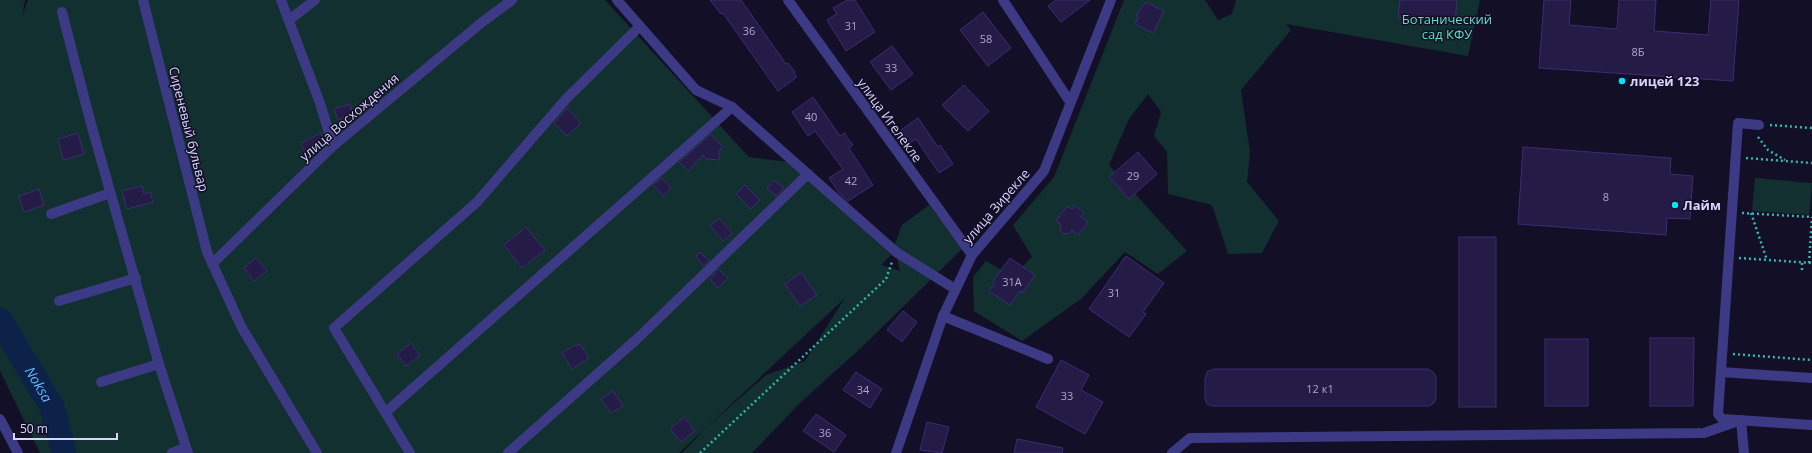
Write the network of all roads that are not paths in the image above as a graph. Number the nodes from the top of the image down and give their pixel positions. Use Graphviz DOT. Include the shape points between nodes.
graph roads {
  1 [pos="143,0"];
  2 [pos="281,0"];
  3 [pos="315,0"];
  4 [pos="512,0"];
  5 [pos="617,0"];
  6 [pos="788,0"];
  7 [pos="1003,0"];
  8 [pos="1111,0"];
  9 [pos="62,12"];
  10 [pos="289,20"];
  11 [pos="639,27"];
  12 [pos="1070,102"];
  13 [pos="732,107"];
  14 [pos="1757,124"];
  15 [pos="333,146"];
  16 [pos="808,174"];
  17 [pos="110,193"];
  18 [pos="51,214"];
  19 [pos="972,255"];
  20 [pos="212,264"];
  21 [pos="136,278"];
  22 [pos="955,289"];
  23 [pos="59,301"];
  24 [pos="943,316"];
  25 [pos="1048,359"];
  26 [pos="159,364"];
  27 [pos="1721,372"];
  28 [pos="1812,378"];
  29 [pos="101,382"];
  30 [pos="386,412"];
  31 [pos="0,419"];
  32 [pos="1741,420"];
  33 [pos="1812,425"];
  34 [pos="186,451"];
  35 [pos="18,453"];
  36 [pos="172,453"];
  37 [pos="317,453"];
  38 [pos="410,453"];
  39 [pos="508,453"];
  40 [pos="896,453"];
  41 [pos="1172,453"];
  42 [pos="1744,453"];
  1 -- 20 [label="street, Сиреневый бульвар"];
  2 -- 10 [label="street"];
  3 -- 10 [label="street"];
  4 -- 15 [label="street, улица Восхождения"];
  5 -- 11 [label="street"];
  6 -- 19 [label="street, улица Игелекле"];
  7 -- 12 [label="street"];
  8 -- 12 [label="street, улица Зирекле"];
  9 -- 17 [label="street"];
  10 -- 15 [label="street"];
  11 -- 13 [label="street" via="696,90"];
  11 -- 30 [label="street" via="566,99 477,202 334,328"];
  12 -- 19 [label="street, улица Зирекле" via="1044,171"];
  13 -- 16 [label="street"];
  13 -- 30 [label="street"];
  14 -- 27 [label="street" via="1738,123"];
  15 -- 20 [label="street, улица Восхождения"];
  16 -- 22 [label="street" via="896,252"];
  16 -- 39 [label="street" via="638,338"];
  17 -- 18 [label="street"];
  17 -- 21 [label="street"];
  19 -- 22 [label="street, улица Зирекле"];
  20 -- 37 [label="street, Сиреневый бульвар" via="242,328"];
  21 -- 23 [label="street"];
  21 -- 26 [label="street"];
  22 -- 24 [label="street, улица Зирекле"];
  24 -- 25 [label="street"];
  24 -- 40 [label="street, улица Зирекле"];
  26 -- 29 [label="street"];
  26 -- 34 [label="street"];
  27 -- 28 [label="street"];
  27 -- 32 [label="street" via="1719,416 1722,419"];
  30 -- 38 [label="street"];
  31 -- 35 [label="street"];
  32 -- 33 [label="street"];
  32 -- 41 [label="street" via="1704,433 1190,438"];
  32 -- 42 [label="street"];
  34 -- 36 [label="street"];
}
